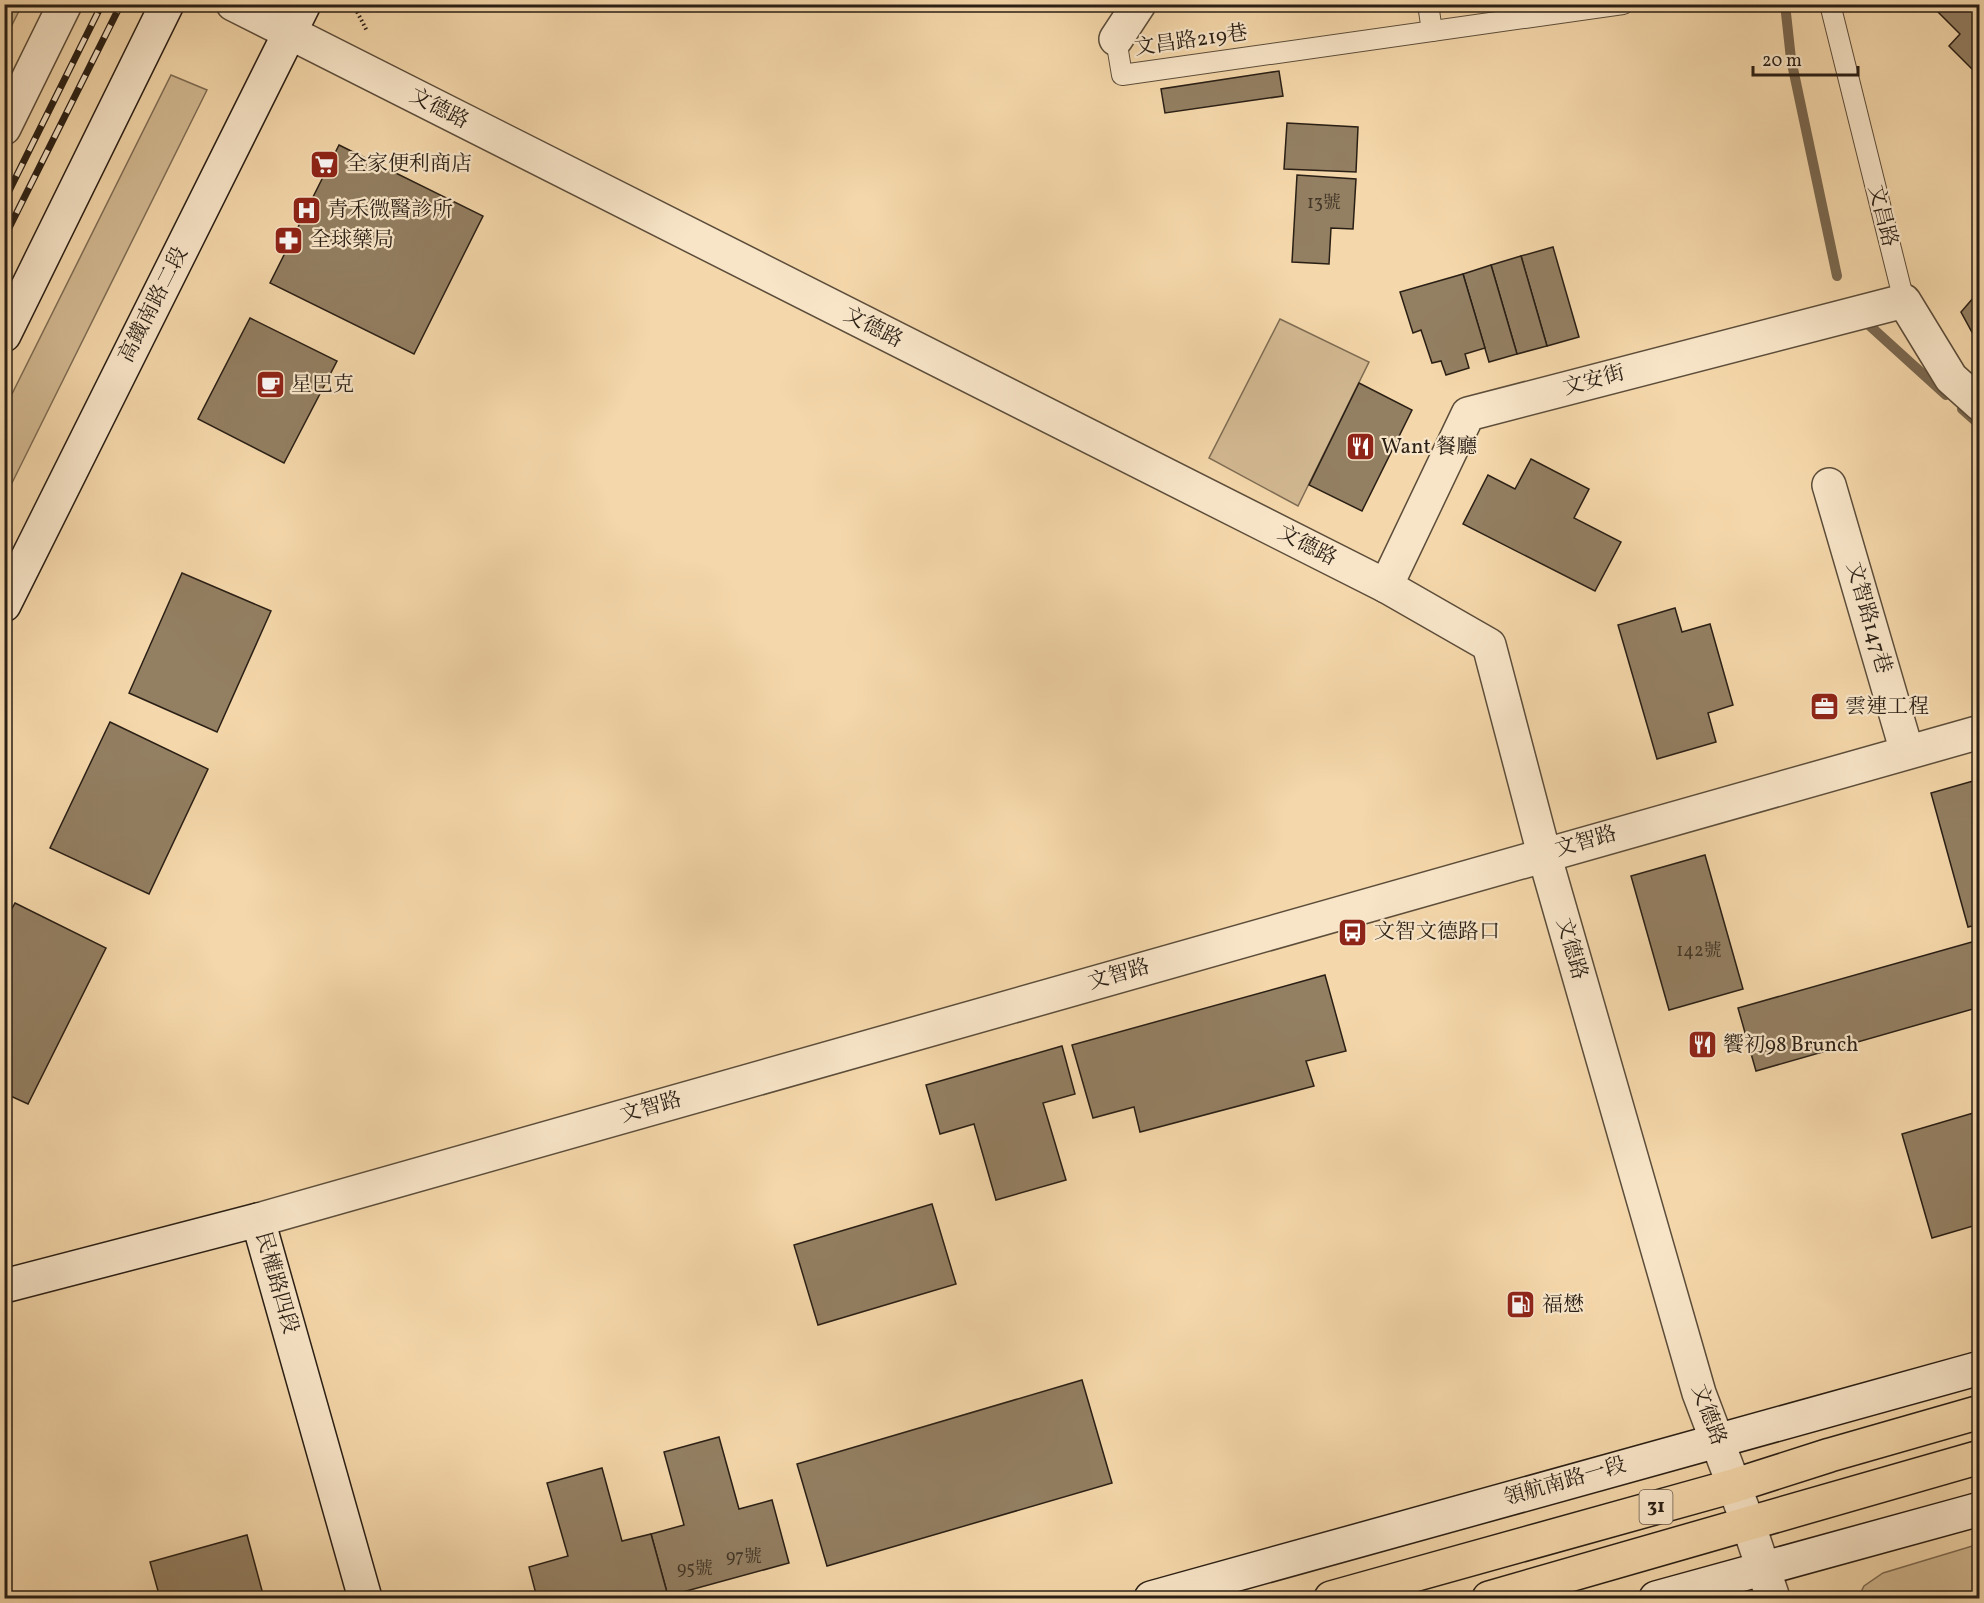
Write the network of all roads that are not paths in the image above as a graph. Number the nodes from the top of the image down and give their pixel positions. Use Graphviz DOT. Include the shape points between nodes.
graph roads {
  1 [pos="65,4"];
  2 [pos="167,4"];
  3 [pos="233,4"];
  4 [pos="304,4"];
  5 [pos="1139,4"];
  6 [pos="1428,4"];
  7 [pos="1623,4"];
  8 [pos="1830,4"];
  9 [pos="1432,31"];
  10 [pos="289,34"];
  11 [pos="1116,39"];
  12 [pos="4,128"];
  13 [pos="1904,301"];
  14 [pos="4,335"];
  15 [pos="1980,404"];
  16 [pos="1829,485"];
  17 [pos="1386,586"];
  18 [pos="4,605"];
  19 [pos="1980,732"];
  20 [pos="1907,752"];
  21 [pos="1544,854"];
  22 [pos="258,1220"];
  23 [pos="4,1286"];
  24 [pos="1980,1368"];
  25 [pos="1980,1412"];
  26 [pos="1717,1440"];
  27 [pos="1980,1457"];
  28 [pos="1733,1486"];
  29 [pos="1980,1509"];
  30 [pos="1748,1523"];
  31 [pos="1767,1584"];
  32 [pos="365,1599"];
  33 [pos="1151,1599"];
  34 [pos="1331,1599"];
  35 [pos="1489,1599"];
  36 [pos="1656,1599"];
  1 -- 12 [label="street"];
  2 -- 14 [label="street"];
  3 -- 10 [label="street, 文德路"];
  4 -- 10 [label="street, 高鐵南路二段"];
  5 -- 11 [label="street"];
  6 -- 9 [label="lane"];
  7 -- 9 [label="lane, 文昌路219巷"];
  8 -- 13 [label="lane, 文昌路"];
  9 -- 11 [label="lane, 文昌路219巷" via="1122,75"];
  10 -- 17 [label="street, 文德路"];
  10 -- 18 [label="street, 高鐵南路二段"];
  13 -- 15 [label="street, 文昌路" via="1951,378"];
  13 -- 17 [label="street, 文安街" via="1468,414"];
  16 -- 20 [label="street, 文智路147巷"];
  17 -- 21 [label="street, 文德路" via="1489,645"];
  19 -- 20 [label="street, 文智路"];
  20 -- 21 [label="street, 文智路"];
  21 -- 22 [label="street, 文智路"];
  21 -- 26 [label="street, 文德路" via="1699,1393"];
  22 -- 23 [label="street, 民權路四段"];
  22 -- 32 [label="street, 民權路四段"];
  24 -- 26 [label="street, 領航南路一段 / 31"];
  25 -- 28 [label="main road, 31"];
  26 -- 28 [label="street, 文德路"];
  26 -- 33 [label="street, 領航南路一段 / 31"];
  27 -- 30 [label="main road, 31"];
  28 -- 30 [label="street, 文德路"];
  28 -- 34 [label="main road, 31"];
  29 -- 31 [label="street"];
  30 -- 31 [label="street, 文德路"];
  30 -- 35 [label="main road, 31"];
  31 -- 36 [label="street"];
}
